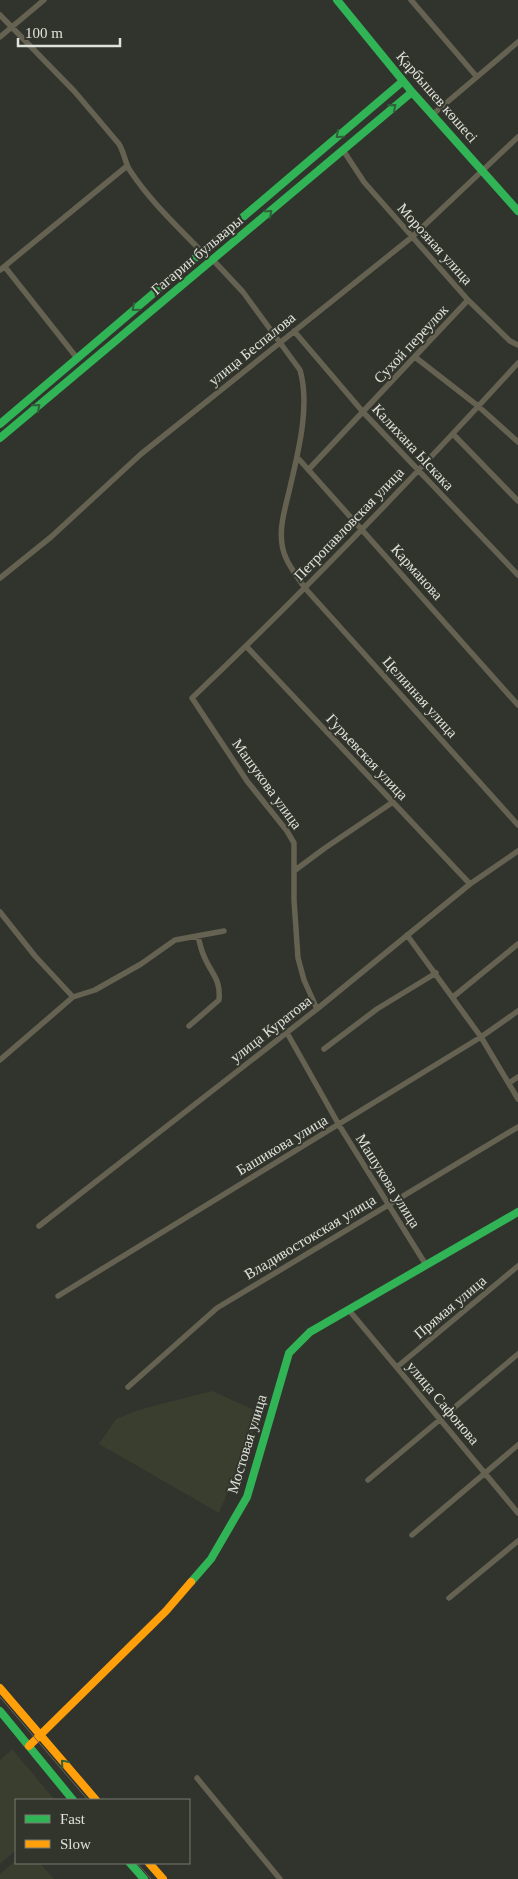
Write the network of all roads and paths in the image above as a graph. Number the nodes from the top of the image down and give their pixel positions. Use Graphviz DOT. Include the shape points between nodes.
graph roads {
  1 [pos="44,0"];
  2 [pos="337,0"];
  3 [pos="412,0"];
  4 [pos="0,15"];
  5 [pos="11,28"];
  6 [pos="0,37"];
  7 [pos="518,42"];
  8 [pos="477,77"];
  9 [pos="403,81"];
  10 [pos="412,92"];
  11 [pos="432,116"];
  12 [pos="518,137"];
  13 [pos="343,150"];
  14 [pos="128,166"];
  15 [pos="482,170"];
  16 [pos="518,211"];
  17 [pos="412,238"];
  18 [pos="202,252"];
  19 [pos="213,260"];
  20 [pos="2,268"];
  21 [pos="468,300"];
  22 [pos="294,332"];
  23 [pos="280,343"];
  24 [pos="518,344"];
  25 [pos="415,357"];
  26 [pos="76,358"];
  27 [pos="518,363"];
  28 [pos="478,406"];
  29 [pos="363,412"];
  30 [pos="0,424"];
  31 [pos="453,434"];
  32 [pos="0,438"];
  33 [pos="518,442"];
  34 [pos="297,458"];
  35 [pos="309,469"];
  36 [pos="418,471"];
  37 [pos="518,501"];
  38 [pos="361,528"];
  39 [pos="518,575"];
  40 [pos="0,578"];
  41 [pos="304,587"];
  42 [pos="246,646"];
  43 [pos="192,698"];
  44 [pos="518,704"];
  45 [pos="393,802"];
  46 [pos="518,825"];
  47 [pos="518,850"];
  48 [pos="294,871"];
  49 [pos="470,884"];
  50 [pos="0,912"];
  51 [pos="224,931"];
  52 [pos="408,935"];
  53 [pos="198,936"];
  54 [pos="518,944"];
  55 [pos="436,973"];
  56 [pos="73,997"];
  57 [pos="453,997"];
  58 [pos="317,1009"];
  59 [pos="518,1012"];
  60 [pos="189,1026"];
  61 [pos="286,1031"];
  62 [pos="481,1037"];
  63 [pos="324,1049"];
  64 [pos="0,1060"];
  65 [pos="518,1077"];
  66 [pos="509,1083"];
  67 [pos="518,1099"];
  68 [pos="339,1126"];
  69 [pos="518,1127"];
  70 [pos="387,1205"];
  71 [pos="518,1212"];
  72 [pos="39,1226"];
  73 [pos="426,1265"];
  74 [pos="518,1266"];
  75 [pos="58,1296"];
  76 [pos="348,1309"];
  77 [pos="518,1354"];
  78 [pos="397,1367"];
  79 [pos="128,1387"];
  80 [pos="441,1420"];
  81 [pos="518,1445"];
  82 [pos="485,1473"];
  83 [pos="368,1480"];
  84 [pos="518,1513"];
  85 [pos="412,1535"];
  86 [pos="518,1541"];
  87 [pos="449,1598"];
  88 [pos="0,1688"];
  89 [pos="0,1711"];
  90 [pos="40,1735"];
  91 [pos="29,1746"];
  92 [pos="197,1778"];
  93 [pos="73,1799"];
  94 [pos="95,1799"];
  95 [pos="131,1864"];
  96 [pos="150,1864"];
  97 [pos="144,1879"];
  98 [pos="163,1879"];
  99 [pos="280,1879"];
  1 -- 5 [label="street"];
  2 -- 9 [label="main road, Қарбышев көшесі"];
  3 -- 8 [label="street"];
  4 -- 5 [label="street"];
  5 -- 6 [label="street"];
  5 -- 14 [label="street" via="75,92 119,144"];
  7 -- 8 [label="street"];
  8 -- 11 [label="street"];
  9 -- 10 [label="main road, Қарбышев көшесі"];
  9 -- 18 [label="main road, Гагарин бульвары, one-way"];
  10 -- 11 [label="main road, Қарбышев көшесі"];
  13 -- 10 [label="main road, Гагарин бульвары, one-way"];
  11 -- 15 [label="main road, Қарбышев көшесі"];
  12 -- 15 [label="street, улица Беспалова"];
  13 -- 17 [label="street, Морозная улица" via="364,182"];
  19 -- 13 [label="main road, Гагарин бульвары, one-way"];
  14 -- 18 [label="street" via="152,200"];
  14 -- 20 [label="street"];
  15 -- 16 [label="main road, Қарбышев көшесі"];
  15 -- 17 [label="street, улица Беспалова"];
  17 -- 21 [label="street, Морозная улица"];
  17 -- 22 [label="street, улица Беспалова"];
  18 -- 19 [label="main road"];
  18 -- 26 [label="main road, Гагарин бульвары, one-way"];
  19 -- 23 [label="street, Целинная улица" via="243,292"];
  32 -- 19 [label="main road, Гагарин бульвары, one-way"];
  20 -- 26 [label="street"];
  21 -- 24 [label="street, Морозная улица" via="510,341"];
  21 -- 25 [label="street, Сухой переулок"];
  22 -- 23 [label="street, улица Беспалова"];
  22 -- 29 [label="street, Калихана Ыскака"];
  23 -- 34 [label="street, Целинная улица" via="300,370 304,384"];
  23 -- 40 [label="street, улица Беспалова" via="141,454 51,537"];
  25 -- 28 [label="street"];
  25 -- 29 [label="street, Сухой переулок"];
  26 -- 30 [label="main road, Гагарин бульвары"];
  27 -- 28 [label="street, Петропавловская улица"];
  28 -- 31 [label="street, Петропавловская улица"];
  28 -- 33 [label="street"];
  29 -- 35 [label="street, Сухой переулок"];
  29 -- 36 [label="street, Калихана Ыскака"];
  31 -- 36 [label="street, Петропавловская улица"];
  31 -- 37 [label="street"];
  34 -- 35 [label="street, Карманова"];
  34 -- 41 [label="street, Целинная улица" via="281,528 285,557"];
  35 -- 38 [label="street, Карманова"];
  36 -- 38 [label="street, Петропавловская улица"];
  36 -- 39 [label="street, Калихана Ыскака"];
  38 -- 41 [label="street, Петропавловская улица"];
  38 -- 44 [label="street, Карманова"];
  41 -- 42 [label="street, Петропавловская улица"];
  41 -- 46 [label="street, Целинная улица"];
  42 -- 43 [label="street, Петропавловская улица"];
  42 -- 45 [label="street, Гурьевская улица"];
  43 -- 48 [label="street, Машукова улица" via="247,781 290,837 294,848"];
  45 -- 48 [label="street"];
  45 -- 49 [label="street, Гурьевская улица"];
  47 -- 49 [label="street, улица Куратова"];
  48 -- 58 [label="street, Машукова улица" via="298,958"];
  49 -- 52 [label="street, улица Куратова"];
  50 -- 56 [label="street"];
  51 -- 53 [label="street"];
  52 -- 55 [label="street"];
  52 -- 58 [label="street, улица Куратова"];
  53 -- 56 [label="street" via="175,940 95,990"];
  53 -- 60 [label="street" via="204,957 220,989 219,1000"];
  54 -- 57 [label="street"];
  55 -- 57 [label="street"];
  55 -- 63 [label="street" via="377,1009"];
  56 -- 64 [label="street"];
  57 -- 62 [label="street"];
  58 -- 61 [label="street, улица Куратова"];
  59 -- 62 [label="street, Башикова улица"];
  61 -- 68 [label="street, Машукова улица"];
  61 -- 72 [label="street, улица Куратова"];
  62 -- 66 [label="street"];
  62 -- 68 [label="street, Башикова улица"];
  65 -- 66 [label="street"];
  66 -- 67 [label="street"];
  68 -- 70 [label="street, Машукова улица"];
  68 -- 75 [label="street, Башикова улица"];
  69 -- 70 [label="street, Владивостокская улица"];
  70 -- 73 [label="street, Машукова улица"];
  70 -- 79 [label="street, Владивостокская улица" via="217,1308"];
  71 -- 73 [label="main road, Мостовая улица"];
  73 -- 76 [label="main road, Мостовая улица"];
  74 -- 78 [label="street, Прямая улица"];
  76 -- 78 [label="street, улица Сафонова"];
  76 -- 90 [label="main road, Мостовая улица" via="310,1332 289,1354 247,1497 211,1558 166,1612"];
  77 -- 80 [label="street"];
  78 -- 80 [label="street, улица Сафонова"];
  80 -- 82 [label="street, улица Сафонова"];
  80 -- 83 [label="street"];
  81 -- 82 [label="street"];
  82 -- 84 [label="street, улица Сафонова"];
  82 -- 85 [label="street"];
  86 -- 87 [label="street"];
  88 -- 90 [label="main road"];
  89 -- 91 [label="main road"];
  90 -- 91 [label="main road, Мостовая улица"];
  94 -- 90 [label="main road, one-way"];
  91 -- 93 [label="main road"];
  92 -- 99 [label="street"];
  95 -- 97 [label="main road"];
  96 -- 98 [label="main road"];
}
